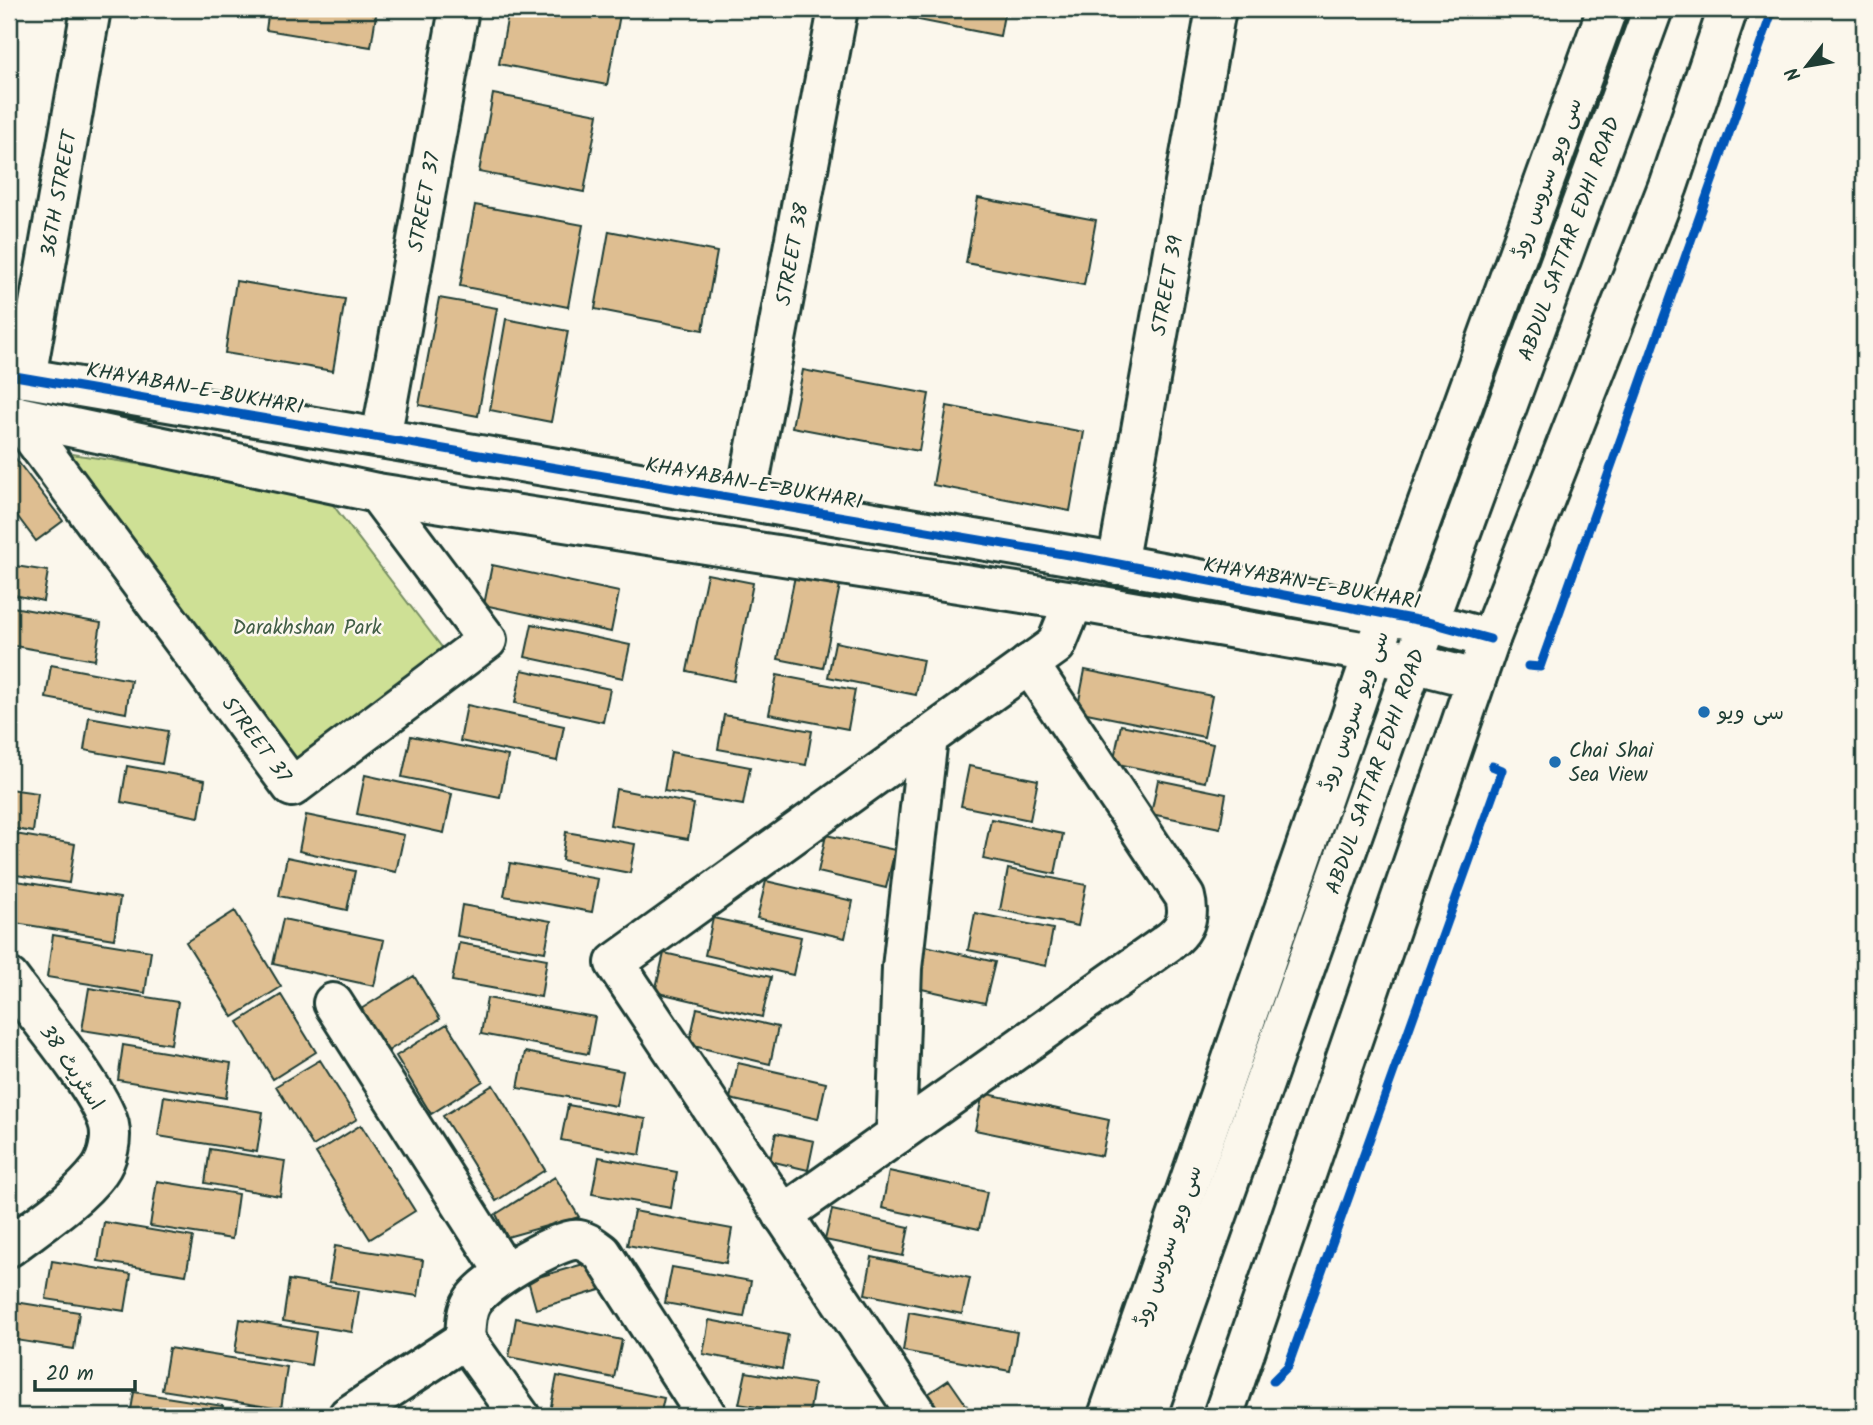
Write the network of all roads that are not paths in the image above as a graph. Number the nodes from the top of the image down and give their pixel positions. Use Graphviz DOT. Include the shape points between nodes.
graph roads {
  1 [pos="92,9"];
  2 [pos="459,9"];
  3 [pos="838,9"];
  4 [pos="1216,9"];
  5 [pos="1607,9"];
  6 [pos="1653,9"];
  7 [pos="1728,9"];
  8 [pos="18,376"];
  9 [pos="212,409"];
  10 [pos="12,415"];
  11 [pos="381,438"];
  12 [pos="208,457"];
  13 [pos="377,493"];
  14 [pos="746,500"];
  15 [pos="1117,565"];
  16 [pos="1074,601"];
  17 [pos="1388,614"];
  18 [pos="1428,622"];
  19 [pos="1490,639"];
  20 [pos="1373,653"];
  21 [pos="1029,664"];
  22 [pos="1414,665"];
  23 [pos="1476,679"];
  24 [pos="929,737"];
  25 [pos="9,978"];
  26 [pos="333,1003"];
  27 [pos="896,1135"];
  28 [pos="783,1215"];
  29 [pos="9,1247"];
  30 [pos="504,1271"];
  31 [pos="465,1339"];
  32 [pos="348,1416"];
  33 [pos="520,1416"];
  34 [pos="708,1416"];
  35 [pos="918,1416"];
  36 [pos="1108,1416"];
  37 [pos="1146,1416"];
  38 [pos="1223,1416"];
  1 -- 8 [label="street, 36TH STREET"];
  2 -- 11 [label="street, STREET 37"];
  3 -- 14 [label="street, STREET 38"];
  4 -- 15 [label="street, STREET 39"];
  5 -- 17 [label="street, سی ویو سروس روڈ"];
  6 -- 18 [label="street, ABDUL SATTAR EDHI ROAD"];
  7 -- 19 [label="street" via="1668,187"];
  8 -- 9 [label="street, KHAYABAN-E-BUKHARI"];
  9 -- 11 [label="street, KHAYABAN-E-BUKHARI"];
  9 -- 12 [label="street"];
  10 -- 12 [label="street"];
  10 -- 13 [label="street, STREET 37" via="292,787 487,640"];
  11 -- 14 [label="street, KHAYABAN-E-BUKHARI"];
  12 -- 13 [label="street"];
  13 -- 16 [label="street"];
  14 -- 15 [label="street, KHAYABAN-E-BUKHARI"];
  15 -- 17 [label="street, KHAYABAN-E-BUKHARI"];
  16 -- 20 [label="street"];
  16 -- 21 [label="street" via="1056,645"];
  17 -- 18 [label="street, KHAYABAN-E-BUKHARI"];
  17 -- 20 [label="street, سی ویو سروس روڈ"];
  18 -- 19 [label="street, KHAYABAN-E-BUKHARI"];
  18 -- 22 [label="street, ABDUL SATTAR EDHI ROAD"];
  19 -- 23 [label="street"];
  20 -- 22 [label="street"];
  20 -- 36 [label="street, سی ویو سروس روڈ"];
  21 -- 24 [label="street"];
  21 -- 27 [label="street" via="1185,897 1188,917 1178,935"];
  22 -- 23 [label="street"];
  22 -- 37 [label="street, ABDUL SATTAR EDHI ROAD"];
  23 -- 38 [label="street"];
  24 -- 27 [label="street" via="902,968"];
  24 -- 28 [label="street" via="615,963"];
  25 -- 29 [label="street, اسٹریٹ 38" via="87,1084 104,1112 110,1139 101,1169"];
  26 -- 30 [label="street"];
  27 -- 28 [label="street"];
  28 -- 35 [label="street"];
  30 -- 31 [label="street" via="472,1301"];
  30 -- 34 [label="street" via="574,1239 602,1253"];
  31 -- 32 [label="street"];
  31 -- 33 [label="street"];
}
